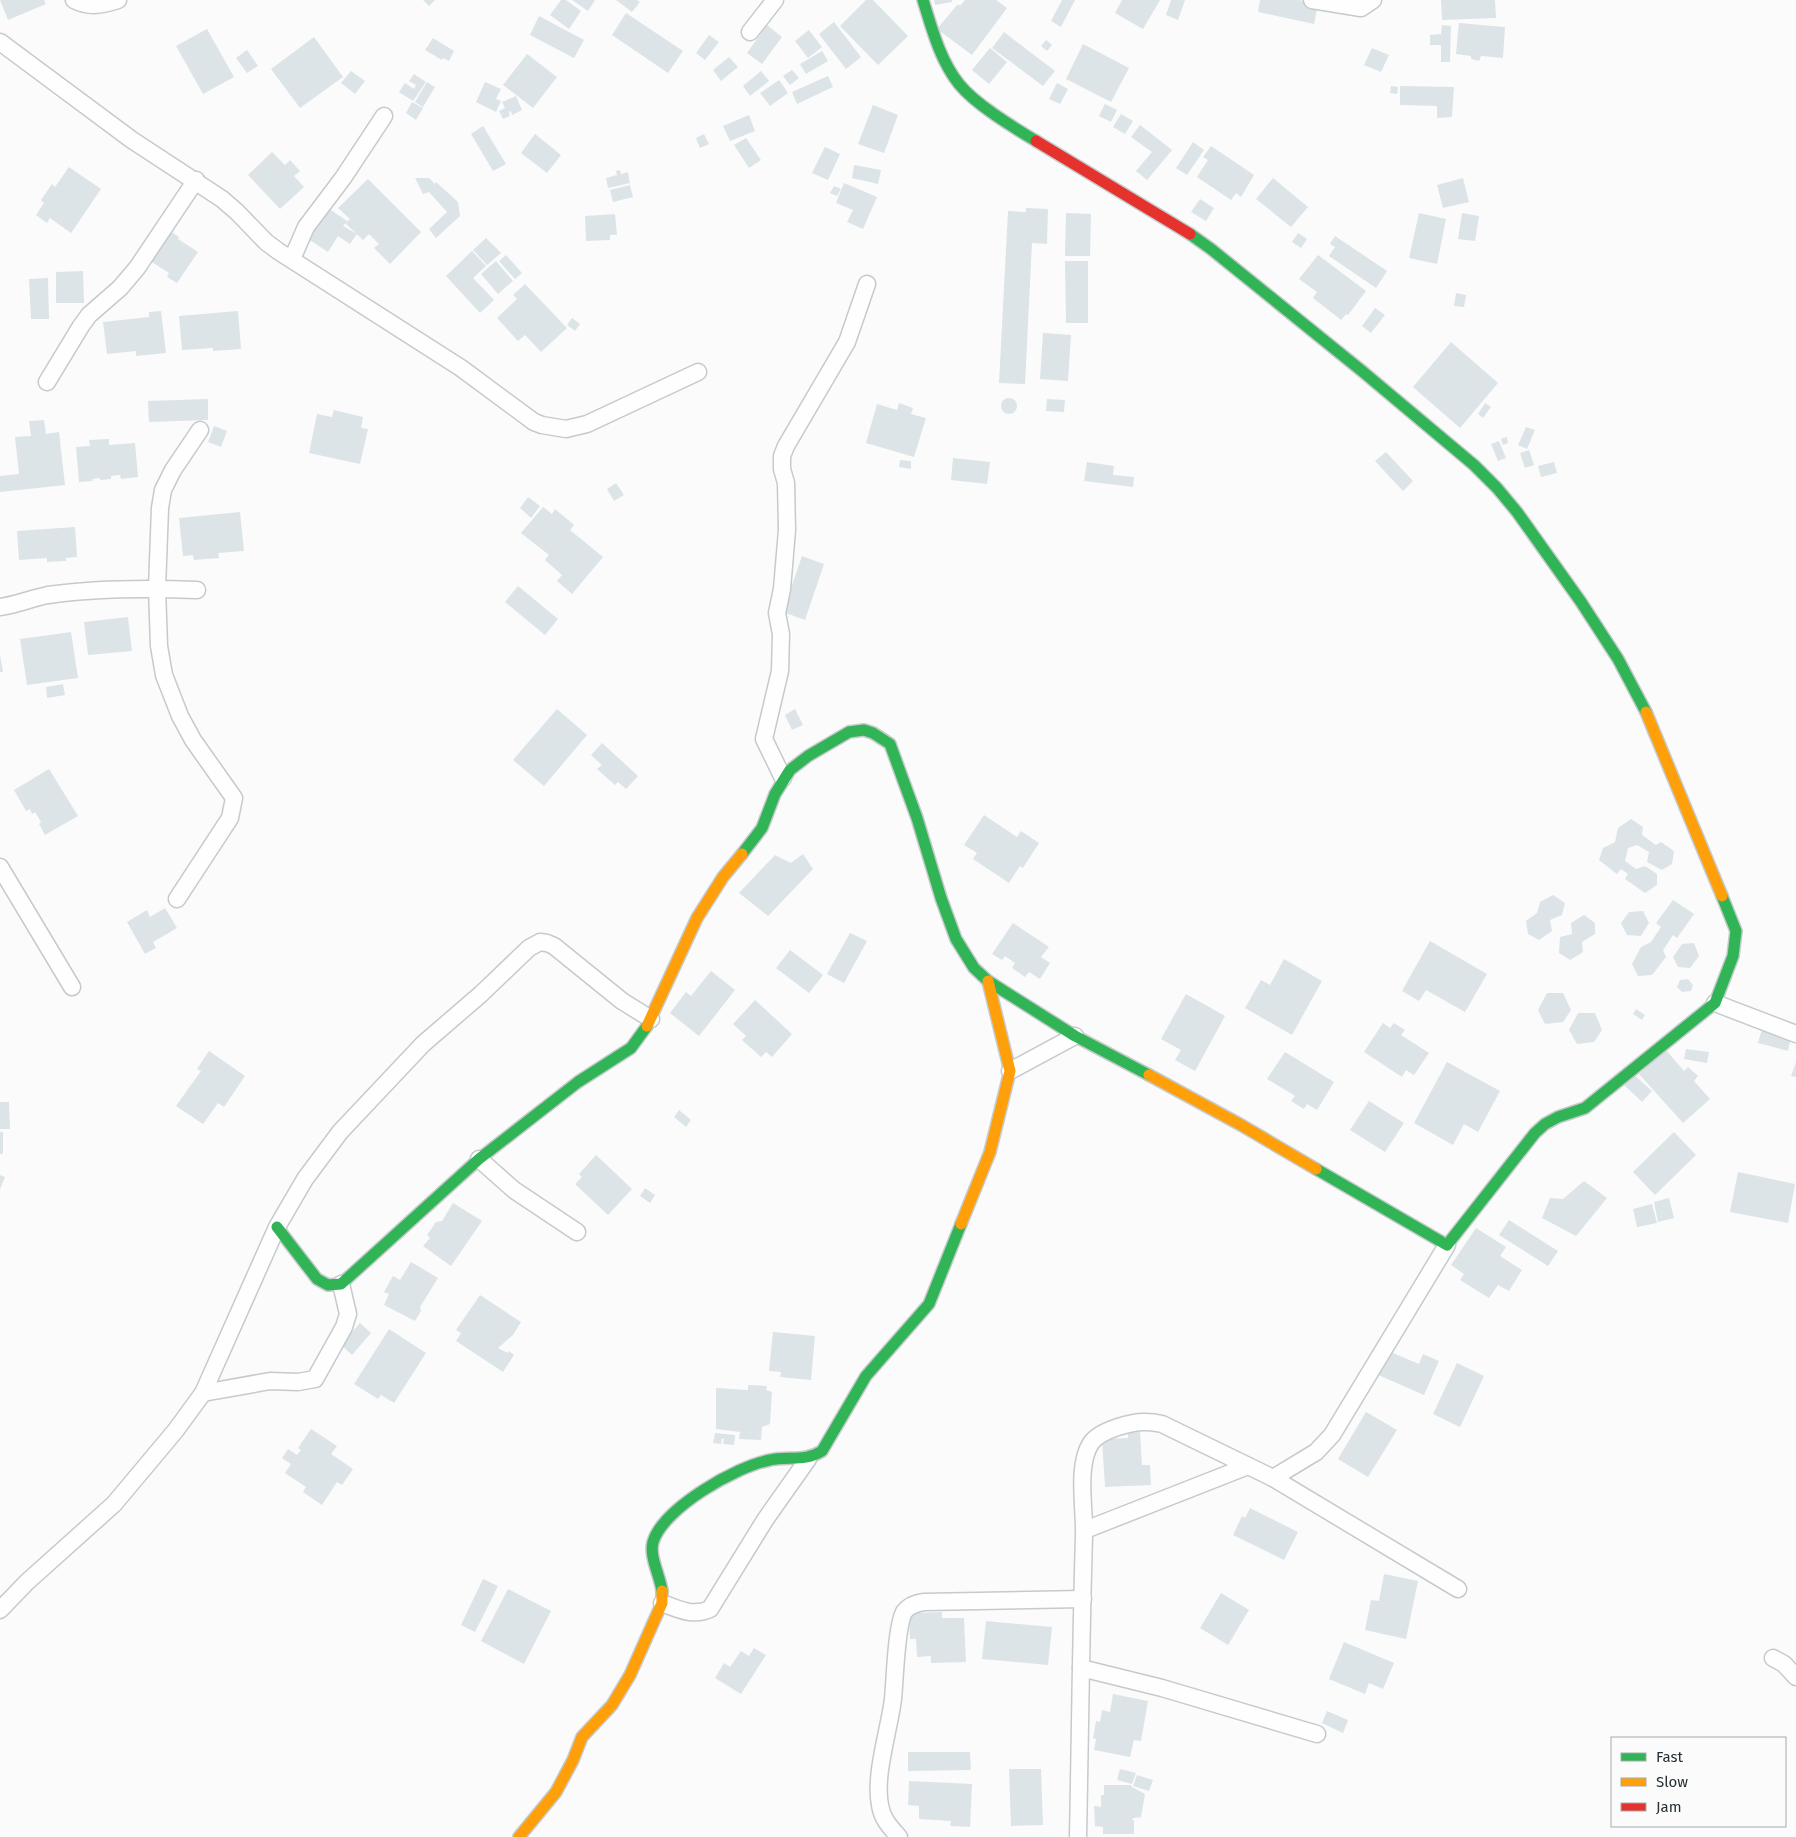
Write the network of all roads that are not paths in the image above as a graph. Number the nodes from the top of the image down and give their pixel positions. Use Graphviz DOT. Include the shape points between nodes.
graph roads {
  1 [pos="74,0"];
  2 [pos="118,0"];
  3 [pos="775,0"];
  4 [pos="923,0"];
  5 [pos="1312,0"];
  6 [pos="1373,0"];
  7 [pos="750,32"];
  8 [pos="0,42"];
  9 [pos="384,116"];
  10 [pos="196,180"];
  11 [pos="292,260"];
  12 [pos="867,284"];
  13 [pos="698,372"];
  14 [pos="46,382"];
  15 [pos="200,430"];
  16 [pos="157,588"];
  17 [pos="197,590"];
  18 [pos="0,608"];
  19 [pos="783,778"];
  20 [pos="0,867"];
  21 [pos="177,899"];
  22 [pos="988,981"];
  23 [pos="72,987"];
  24 [pos="1715,1003"];
  25 [pos="651,1019"];
  26 [pos="1796,1034"];
  27 [pos="1075,1036"];
  28 [pos="1010,1071"];
  29 [pos="479,1158"];
  30 [pos="278,1227"];
  31 [pos="577,1232"];
  32 [pos="1447,1244"];
  33 [pos="341,1284"];
  34 [pos="202,1393"];
  35 [pos="808,1459"];
  36 [pos="1248,1466"];
  37 [pos="1273,1478"];
  38 [pos="1085,1530"];
  39 [pos="1458,1589"];
  40 [pos="1082,1599"];
  41 [pos="662,1603"];
  42 [pos="0,1610"];
  43 [pos="1773,1658"];
  44 [pos="1081,1668"];
  45 [pos="1796,1677"];
  46 [pos="1317,1734"];
  47 [pos="519,1837"];
  48 [pos="899,1837"];
  49 [pos="1078,1837"];
  1 -- 2 [label="street" via="96,6"];
  3 -- 7 [label="street"];
  4 -- 24 [label="street" via="948,67 960,85 982,104 1211,249 1474,465 1517,512 1618,659 1652,722 1731,916 1736,931 1733,956"];
  5 -- 6 [label="street" via="1361,8"];
  8 -- 10 [label="street" via="132,140"];
  9 -- 11 [label="street" via="306,227"];
  10 -- 11 [label="street" via="237,212 266,242"];
  10 -- 14 [label="street" via="137,268 89,315"];
  11 -- 13 [label="street" via="461,368 524,416 542,425 566,429 587,424"];
  12 -- 19 [label="street" via="847,342 782,456 787,530 777,612 781,634 780,671 764,739"];
  15 -- 16 [label="street" via="163,490"];
  16 -- 17 [label="street"];
  16 -- 18 [label="street" via="88,590 46,596"];
  16 -- 21 [label="street" via="159,646 164,675 193,740 234,798 230,818"];
  19 -- 22 [label="street" via="796,764 848,732 864,730 890,744 956,939 974,968"];
  19 -- 25 [label="street" via="773,797 767,820 723,877 697,918"];
  20 -- 23 [label="street"];
  22 -- 27 [label="street"];
  22 -- 28 [label="street"];
  24 -- 26 [label="street"];
  24 -- 32 [label="street" via="1585,1108 1558,1117 1534,1133"];
  25 -- 29 [label="street" via="631,1048 578,1082"];
  25 -- 30 [label="street" via="622,1001 554,946 535,943 423,1044 340,1132 305,1179"];
  27 -- 28 [label="street"];
  27 -- 32 [label="street" via="1241,1125"];
  28 -- 35 [label="street" via="990,1152 929,1304 866,1376 822,1451"];
  29 -- 31 [label="street" via="514,1190"];
  29 -- 33 [label="street"];
  30 -- 33 [label="street" via="317,1279 328,1285"];
  30 -- 34 [label="street"];
  32 -- 37 [label="street" via="1332,1435 1316,1452"];
  33 -- 34 [label="street" via="348,1314 315,1379 270,1381"];
  34 -- 42 [label="street" via="176,1430 114,1504"];
  35 -- 41 [label="street" via="765,1520 710,1609 701,1613 686,1612"];
  35 -- 41 [label="street" via="769,1459 754,1464 721,1481 677,1510 661,1525 652,1546 663,1593"];
  36 -- 37 [label="street"];
  36 -- 38 [label="street"];
  36 -- 38 [label="street" via="1162,1424 1137,1422 1101,1434 1092,1441 1083,1470"];
  37 -- 39 [label="street"];
  38 -- 40 [label="street"];
  40 -- 44 [label="street"];
  40 -- 48 [label="street" via="924,1602 913,1604 905,1611 900,1627 893,1701 878,1786 885,1821"];
  41 -- 47 [label="street" via="630,1675 612,1705 582,1737 556,1792"];
  43 -- 45 [label="street"];
  44 -- 46 [label="street" via="1162,1688"];
  44 -- 49 [label="street"];
}
